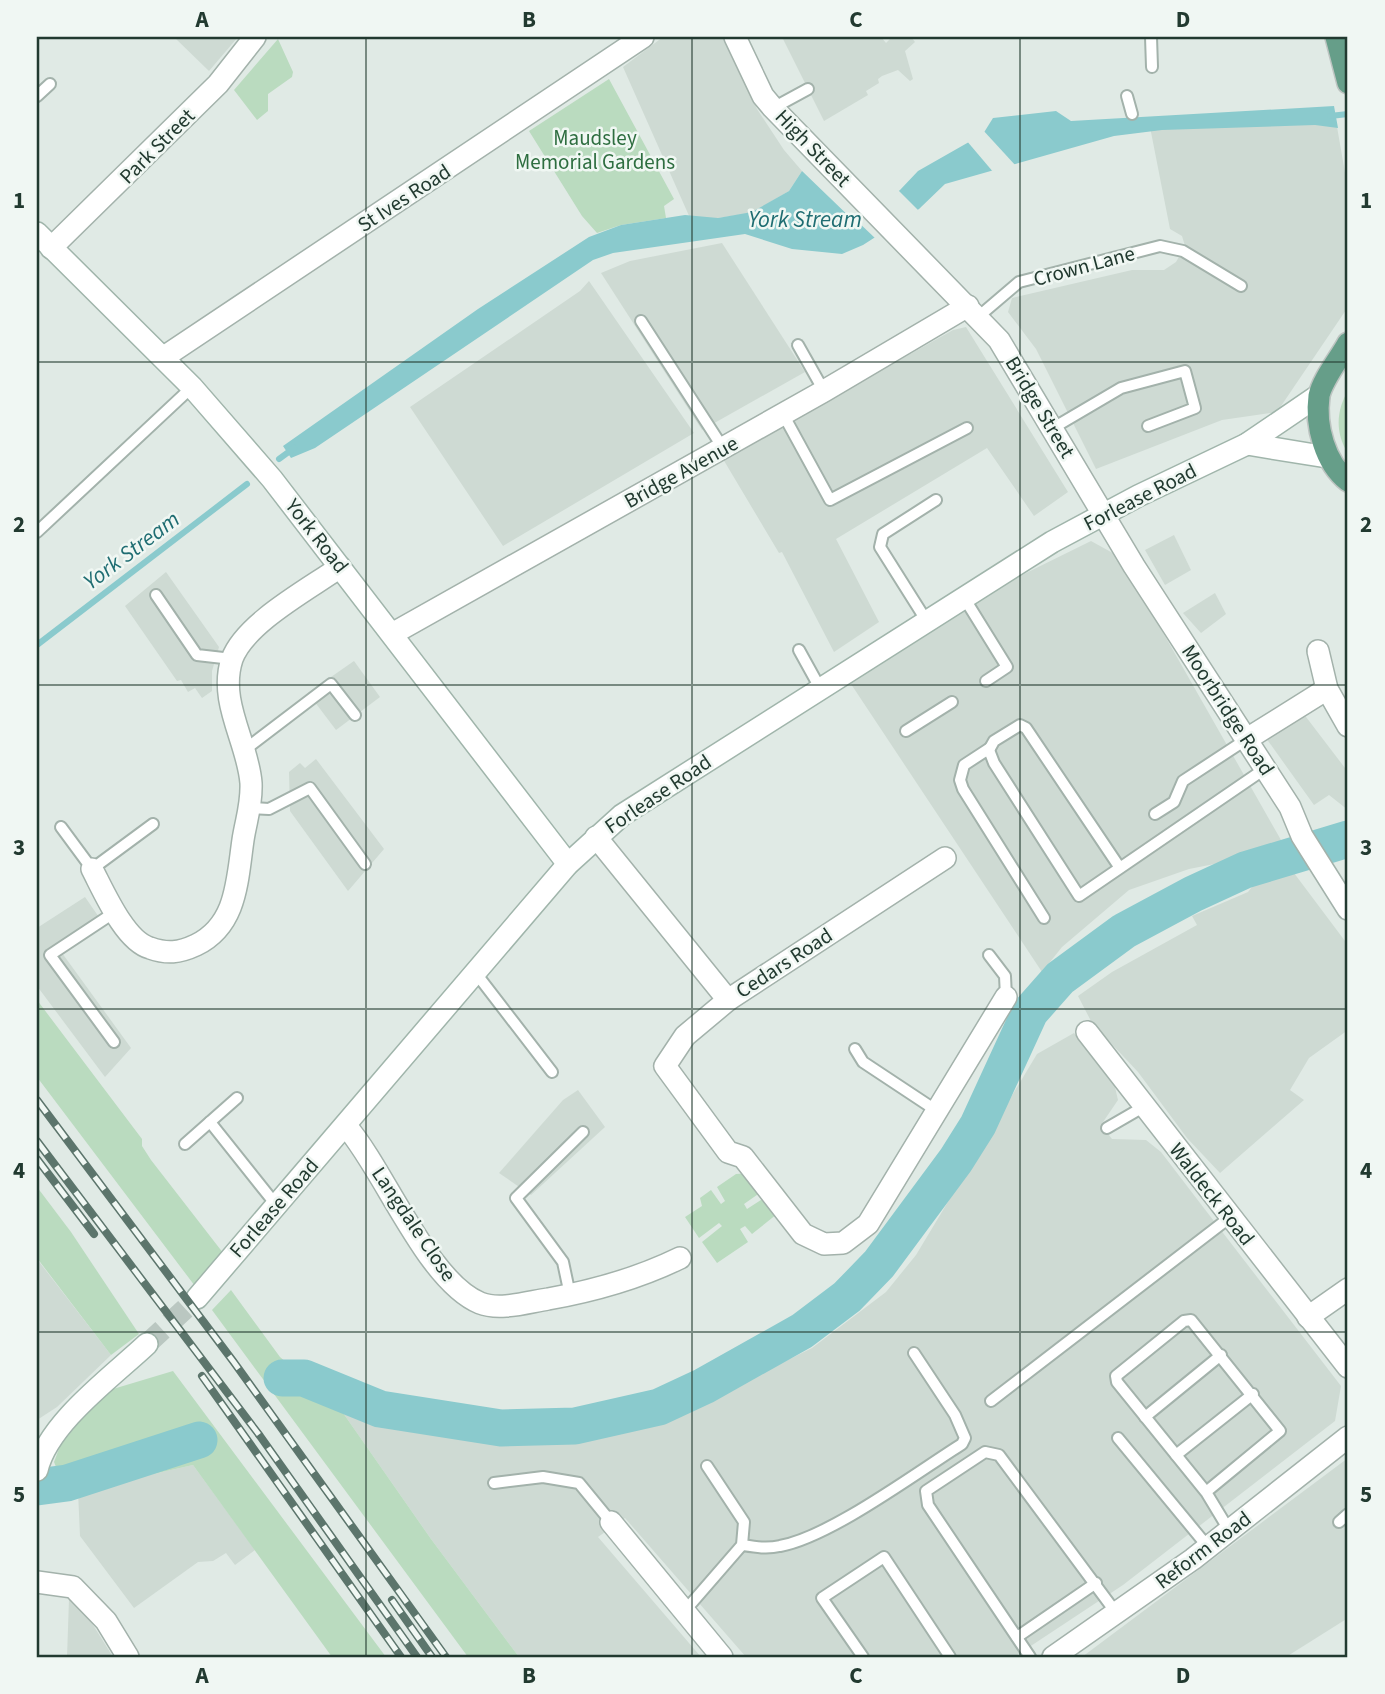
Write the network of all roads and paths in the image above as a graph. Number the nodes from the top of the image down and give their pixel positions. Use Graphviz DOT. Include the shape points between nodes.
graph roads {
  1 [pos="255,37"];
  2 [pos="643,37"];
  3 [pos="735,37"];
  4 [pos="1151,37"];
  5 [pos="1336,37"];
  6 [pos="1152,67"];
  7 [pos="1348,83"];
  8 [pos="50,84"];
  9 [pos="808,89"];
  10 [pos="37,96"];
  11 [pos="1127,96"];
  12 [pos="773,108"];
  13 [pos="1132,114"];
  14 [pos="44,241"];
  15 [pos="1241,286"];
  16 [pos="973,311"];
  17 [pos="641,321"];
  18 [pos="1348,344"];
  19 [pos="798,345"];
  20 [pos="164,357"];
  21 [pos="192,387"];
  22 [pos="824,391"];
  23 [pos="1319,395"];
  24 [pos="783,414"];
  25 [pos="1148,426"];
  26 [pos="967,428"];
  27 [pos="1053,428"];
  28 [pos="1247,444"];
  29 [pos="723,448"];
  30 [pos="1327,457"];
  31 [pos="1348,481"];
  32 [pos="936,500"];
  33 [pos="1104,514"];
  34 [pos="37,532"];
  35 [pos="340,567"];
  36 [pos="156,595"];
  37 [pos="963,596"];
  38 [pos="926,620"];
  39 [pos="392,634"];
  40 [pos="799,650"];
  41 [pos="1318,651"];
  42 [pos="232,659"];
  43 [pos="986,681"];
  44 [pos="820,688"];
  45 [pos="1327,689"];
  46 [pos="951,702"];
  47 [pos="355,715"];
  48 [pos="1348,726"];
  49 [pos="906,731"];
  50 [pos="1247,739"];
  51 [pos="990,748"];
  52 [pos="243,751"];
  53 [pos="1266,768"];
  54 [pos="252,808"];
  55 [pos="1155,814"];
  56 [pos="153,824"];
  57 [pos="61,827"];
  58 [pos="596,837"];
  59 [pos="945,858"];
  60 [pos="365,864"];
  61 [pos="568,864"];
  62 [pos="1120,868"];
  63 [pos="92,869"];
  64 [pos="1348,909"];
  65 [pos="115,912"];
  66 [pos="1044,918"];
  67 [pos="989,954"];
  68 [pos="475,972"];
  69 [pos="1006,997"];
  70 [pos="728,1000"];
  71 [pos="1087,1032"];
  72 [pos="114,1042"];
  73 [pos="855,1049"];
  74 [pos="552,1072"];
  75 [pos="237,1098"];
  76 [pos="1145,1106"];
  77 [pos="937,1111"];
  78 [pos="210,1122"];
  79 [pos="346,1126"];
  80 [pos="1107,1128"];
  81 [pos="583,1132"];
  82 [pos="185,1144"];
  83 [pos="277,1206"];
  84 [pos="1229,1218"];
  85 [pos="680,1258"];
  86 [pos="1348,1289"];
  87 [pos="570,1295"];
  88 [pos="197,1298"];
  89 [pos="1308,1317"];
  90 [pos="147,1344"];
  91 [pos="914,1353"];
  92 [pos="1221,1355"];
  93 [pos="1348,1367"];
  94 [pos="1253,1394"];
  95 [pos="990,1401"];
  96 [pos="1145,1417"];
  97 [pos="1348,1437"];
  98 [pos="1118,1438"];
  99 [pos="1177,1455"];
  100 [pos="707,1466"];
  101 [pos="37,1470"];
  102 [pos="494,1483"];
  103 [pos="1206,1492"];
  104 [pos="1348,1514"];
  105 [pos="611,1522"];
  106 [pos="1339,1522"];
  107 [pos="1229,1530"];
  108 [pos="742,1545"];
  109 [pos="1208,1547"];
  110 [pos="37,1582"];
  111 [pos="1096,1583"];
  112 [pos="684,1613"];
  113 [pos="1117,1614"];
  114 [pos="1017,1637"];
  115 [pos="128,1657"];
  116 [pos="722,1657"];
  117 [pos="863,1657"];
  118 [pos="950,1657"];
  119 [pos="1030,1657"];
  120 [pos="1052,1657"];
  1 -- 14 [label="street, Park Street" via="218,84"];
  2 -- 20 [label="street, St Ives Road"];
  3 -- 12 [label="street, High Street"];
  4 -- 6 [label="lane"];
  5 -- 7 [label="main road"];
  8 -- 10 [label="lane"];
  9 -- 12 [label="lane"];
  11 -- 13 [label="lane"];
  12 -- 16 [label="street, High Street"];
  14 -- 20 [label="street, York Road"];
  15 -- 16 [label="lane, Crown Lane" via="1183,251 1160,246 1019,282"];
  16 -- 22 [label="street, Bridge Avenue"];
  16 -- 27 [label="street, Bridge Street" via="999,340"];
  17 -- 29 [label="lane"];
  18 -- 23 [label="main road"];
  19 -- 22 [label="lane"];
  20 -- 21 [label="street, York Road"];
  21 -- 34 [label="lane"];
  21 -- 35 [label="street, York Road"];
  22 -- 24 [label="street, Bridge Avenue"];
  23 -- 28 [label="street, Forlease Road"];
  23 -- 30 [label="main road"];
  24 -- 26 [label="lane" via="830,500"];
  24 -- 29 [label="street, Bridge Avenue"];
  25 -- 27 [label="lane" via="1195,408 1185,371 1121,388"];
  27 -- 33 [label="street, Bridge Street"];
  28 -- 30 [label="street"];
  28 -- 33 [label="street, Forlease Road"];
  29 -- 39 [label="street, Bridge Avenue"];
  30 -- 31 [label="main road"];
  32 -- 38 [label="lane" via="880,540"];
  33 -- 37 [label="street, Forlease Road"];
  33 -- 50 [label="street, Moorbridge Road"];
  35 -- 39 [label="street, York Road"];
  35 -- 42 [label="street" via="250,631"];
  36 -- 42 [label="lane" via="197,655"];
  37 -- 38 [label="street, Forlease Road"];
  37 -- 43 [label="lane" via="1007,667"];
  38 -- 44 [label="street, Forlease Road"];
  39 -- 61 [label="street, York Road"];
  40 -- 44 [label="lane"];
  41 -- 45 [label="street"];
  42 -- 52 [label="street" via="229,693"];
  44 -- 58 [label="street, Forlease Road" via="622,815"];
  45 -- 48 [label="street"];
  45 -- 50 [label="street"];
  46 -- 49 [label="lane"];
  47 -- 52 [label="lane" via="331,684"];
  50 -- 53 [label="street, Moorbridge Road"];
  50 -- 55 [label="lane" via="1183,781 1174,802"];
  51 -- 62 [label="lane" via="1020,725 1026,728"];
  51 -- 62 [label="lane" via="993,763 1079,896"];
  51 -- 66 [label="lane" via="964,765 960,780"];
  52 -- 54 [label="street" via="251,779"];
  53 -- 62 [label="lane"];
  53 -- 64 [label="street, Moorbridge Road"];
  54 -- 60 [label="lane" via="269,809 310,788"];
  54 -- 65 [label="street" via="231,911 212,937 184,951 166,953 140,946"];
  56 -- 63 [label="lane"];
  57 -- 63 [label="lane"];
  58 -- 61 [label="street, Forlease Road"];
  58 -- 70 [label="street, Cedars Road"];
  59 -- 70 [label="street, Cedars Road"];
  61 -- 68 [label="street, Forlease Road"];
  63 -- 65 [label="street"];
  65 -- 72 [label="lane" via="50,955"];
  67 -- 69 [label="lane" via="1004,976"];
  68 -- 74 [label="lane"];
  68 -- 79 [label="street, Forlease Road"];
  69 -- 77 [label="street"];
  70 -- 77 [label="street" via="685,1036 665,1066 728,1152 743,1157 803,1234 824,1244 843,1243 868,1224"];
  71 -- 76 [label="street, Waldeck Road"];
  73 -- 77 [label="lane" via="863,1062"];
  75 -- 78 [label="lane"];
  76 -- 80 [label="lane"];
  76 -- 84 [label="street, Waldeck Road"];
  78 -- 82 [label="lane"];
  78 -- 83 [label="lane"];
  79 -- 83 [label="street, Forlease Road"];
  79 -- 87 [label="street, Langdale Close" via="461,1292 482,1304 510,1306"];
  81 -- 87 [label="lane" via="516,1198 563,1262"];
  83 -- 88 [label="street, Forlease Road"];
  84 -- 89 [label="street, Waldeck Road"];
  84 -- 95 [label="lane"];
  85 -- 87 [label="street, Langdale Close" via="652,1260"];
  86 -- 89 [label="street"];
  89 -- 93 [label="street"];
  90 -- 101 [label="street" via="66,1421 41,1451"];
  91 -- 108 [label="lane" via="955,1415 965,1438 962,1444 801,1541 779,1547"];
  92 -- 94 [label="lane"];
  92 -- 96 [label="lane"];
  92 -- 96 [label="lane" via="1195,1322 1184,1321 1116,1376"];
  94 -- 99 [label="lane"];
  94 -- 103 [label="lane" via="1280,1431"];
  96 -- 99 [label="lane"];
  97 -- 107 [label="street, Reform Road"];
  98 -- 109 [label="lane"];
  99 -- 103 [label="lane"];
  100 -- 108 [label="lane" via="744,1522"];
  102 -- 105 [label="lane" via="543,1477 579,1483"];
  103 -- 107 [label="lane"];
  104 -- 106 [label="lane"];
  105 -- 112 [label="street"];
  107 -- 109 [label="street, Reform Road"];
  108 -- 112 [label="lane"];
  109 -- 113 [label="street, Reform Road"];
  110 -- 115 [label="street" via="73,1587 106,1621"];
  111 -- 113 [label="lane"];
  111 -- 114 [label="lane"];
  111 -- 114 [label="lane" via="999,1455 985,1452 926,1491 928,1505"];
  112 -- 116 [label="street"];
  113 -- 120 [label="street, Reform Road"];
  114 -- 119 [label="lane"];
  117 -- 118 [label="lane" via="822,1598 884,1557"];
}
